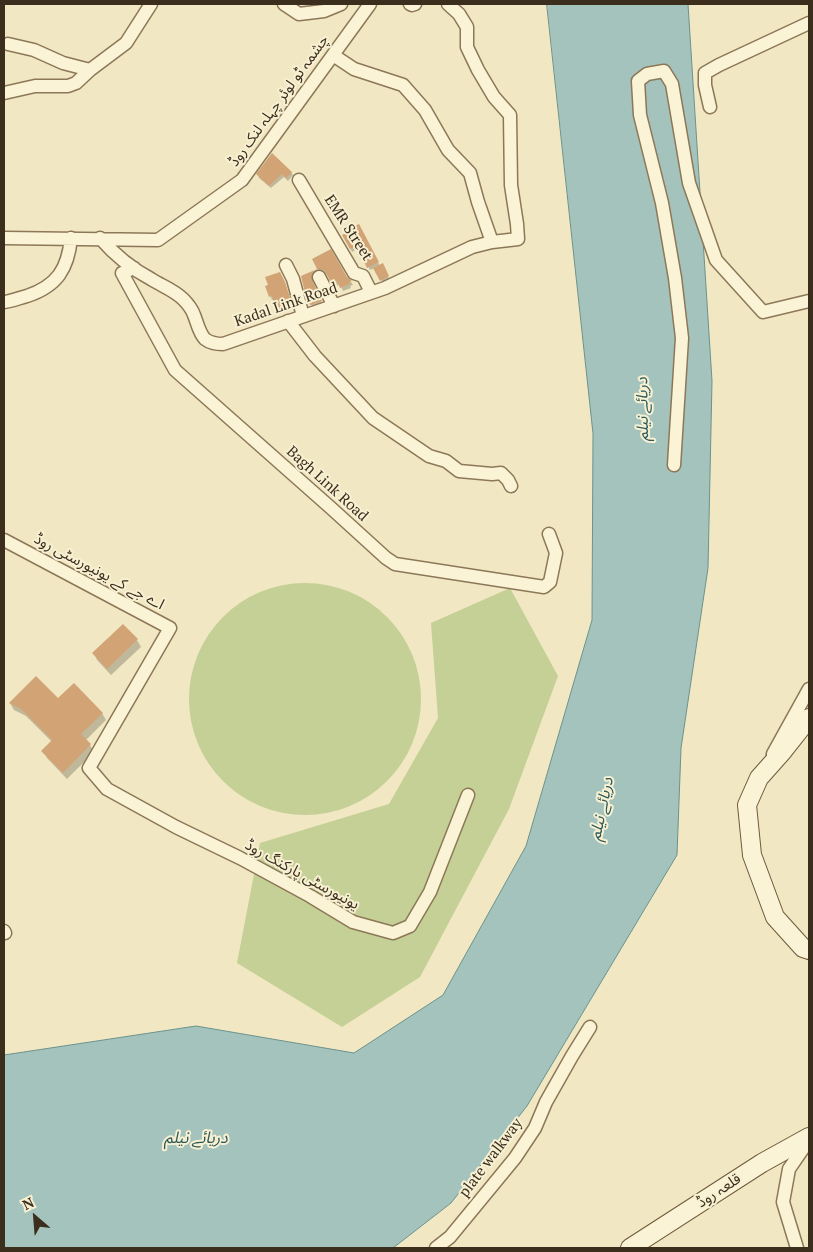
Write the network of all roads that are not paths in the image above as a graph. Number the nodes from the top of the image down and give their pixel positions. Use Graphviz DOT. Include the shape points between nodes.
graph roads {
  1 [pos="151,4"];
  2 [pos="284,4"];
  3 [pos="341,4"];
  4 [pos="370,4"];
  5 [pos="410,4"];
  6 [pos="415,4"];
  7 [pos="448,4"];
  8 [pos="809,23"];
  9 [pos="8,44"];
  10 [pos="333,55"];
  11 [pos="90,70"];
  12 [pos="4,93"];
  13 [pos="710,107"];
  14 [pos="299,180"];
  15 [pos="4,238"];
  16 [pos="71,238"];
  17 [pos="100,238"];
  18 [pos="492,242"];
  19 [pos="286,265"];
  20 [pos="134,268"];
  21 [pos="319,277"];
  22 [pos="371,292"];
  23 [pos="4,302"];
  24 [pos="809,302"];
  25 [pos="334,306"];
  26 [pos="303,316"];
  27 [pos="288,322"];
  28 [pos="674,464"];
  29 [pos="511,486"];
  30 [pos="549,534"];
  31 [pos="4,540"];
  32 [pos="809,689"];
  33 [pos="809,718"];
  34 [pos="90,768"];
  35 [pos="759,778"];
  36 [pos="468,795"];
  37 [pos="809,950"];
  38 [pos="590,1026"];
  39 [pos="809,1138"];
  40 [pos="436,1248"];
  41 [pos="630,1248"];
  42 [pos="797,1248"];
  1 -- 11 [label="street" via="126,43"];
  2 -- 3 [label="street" via="299,14 324,11"];
  4 -- 10 [label="street, چشمہ ٹو لوئر چہلہ لنک روڈ"];
  5 -- 6 [label="street"];
  7 -- 18 [label="street, Kadal Link Road" via="468,27 467,47 494,97 510,115 510,186 518,239"];
  8 -- 13 [label="street" via="705,73"];
  9 -- 11 [label="street"];
  10 -- 17 [label="street, چشمہ ٹو لوئر چہلہ لنک روڈ" via="242,180 158,240"];
  10 -- 18 [label="street" via="354,69 403,85 425,110 448,150 470,173"];
  11 -- 12 [label="street" via="68,86 35,86"];
  14 -- 22 [label="street, EMR Street" via="335,244 354,273 363,276"];
  15 -- 16 [label="street, چشمہ ٹو لوئر چہلہ لنک روڈ"];
  16 -- 17 [label="street, چشمہ ٹو لوئر چہلہ لنک روڈ"];
  16 -- 23 [label="street" via="70,250 59,277 37,293"];
  17 -- 20 [label="street, Kadal Link Road"];
  18 -- 22 [label="street, Kadal Link Road" via="472,247"];
  19 -- 26 [label="street"];
  20 -- 27 [label="street, Kadal Link Road" via="184,300 205,339 213,343 223,344"];
  20 -- 30 [label="street, Bagh Link Road" via="122,273 175,370 395,564 544,587 550,582 556,553"];
  21 -- 25 [label="street"];
  22 -- 25 [label="street, Kadal Link Road"];
  24 -- 28 [label="street" via="763,312 716,260 689,183 672,84 664,71 647,74 638,81 640,115 662,204 682,338"];
  25 -- 26 [label="street, Kadal Link Road"];
  26 -- 27 [label="street, Kadal Link Road"];
  27 -- 29 [label="street" via="373,418 429,456 460,471 501,473"];
  31 -- 34 [label="street, اے جے کے یونیورسٹی روڈ" via="170,628"];
  32 -- 35 [label="street"];
  33 -- 35 [label="street"];
  34 -- 36 [label="street, یونیورسٹی پارکنگ روڈ" via="115,794 310,896 353,922 393,933 410,926 430,892"];
  35 -- 37 [label="street" via="747,805 752,855 775,918 803,948"];
  38 -- 40 [label="street, plate walkway" via="546,1102 535,1128 515,1158 450,1237"];
  39 -- 41 [label="street, قلعہ روڈ" via="762,1163"];
  39 -- 42 [label="street" via="789,1169 783,1202"];
}
